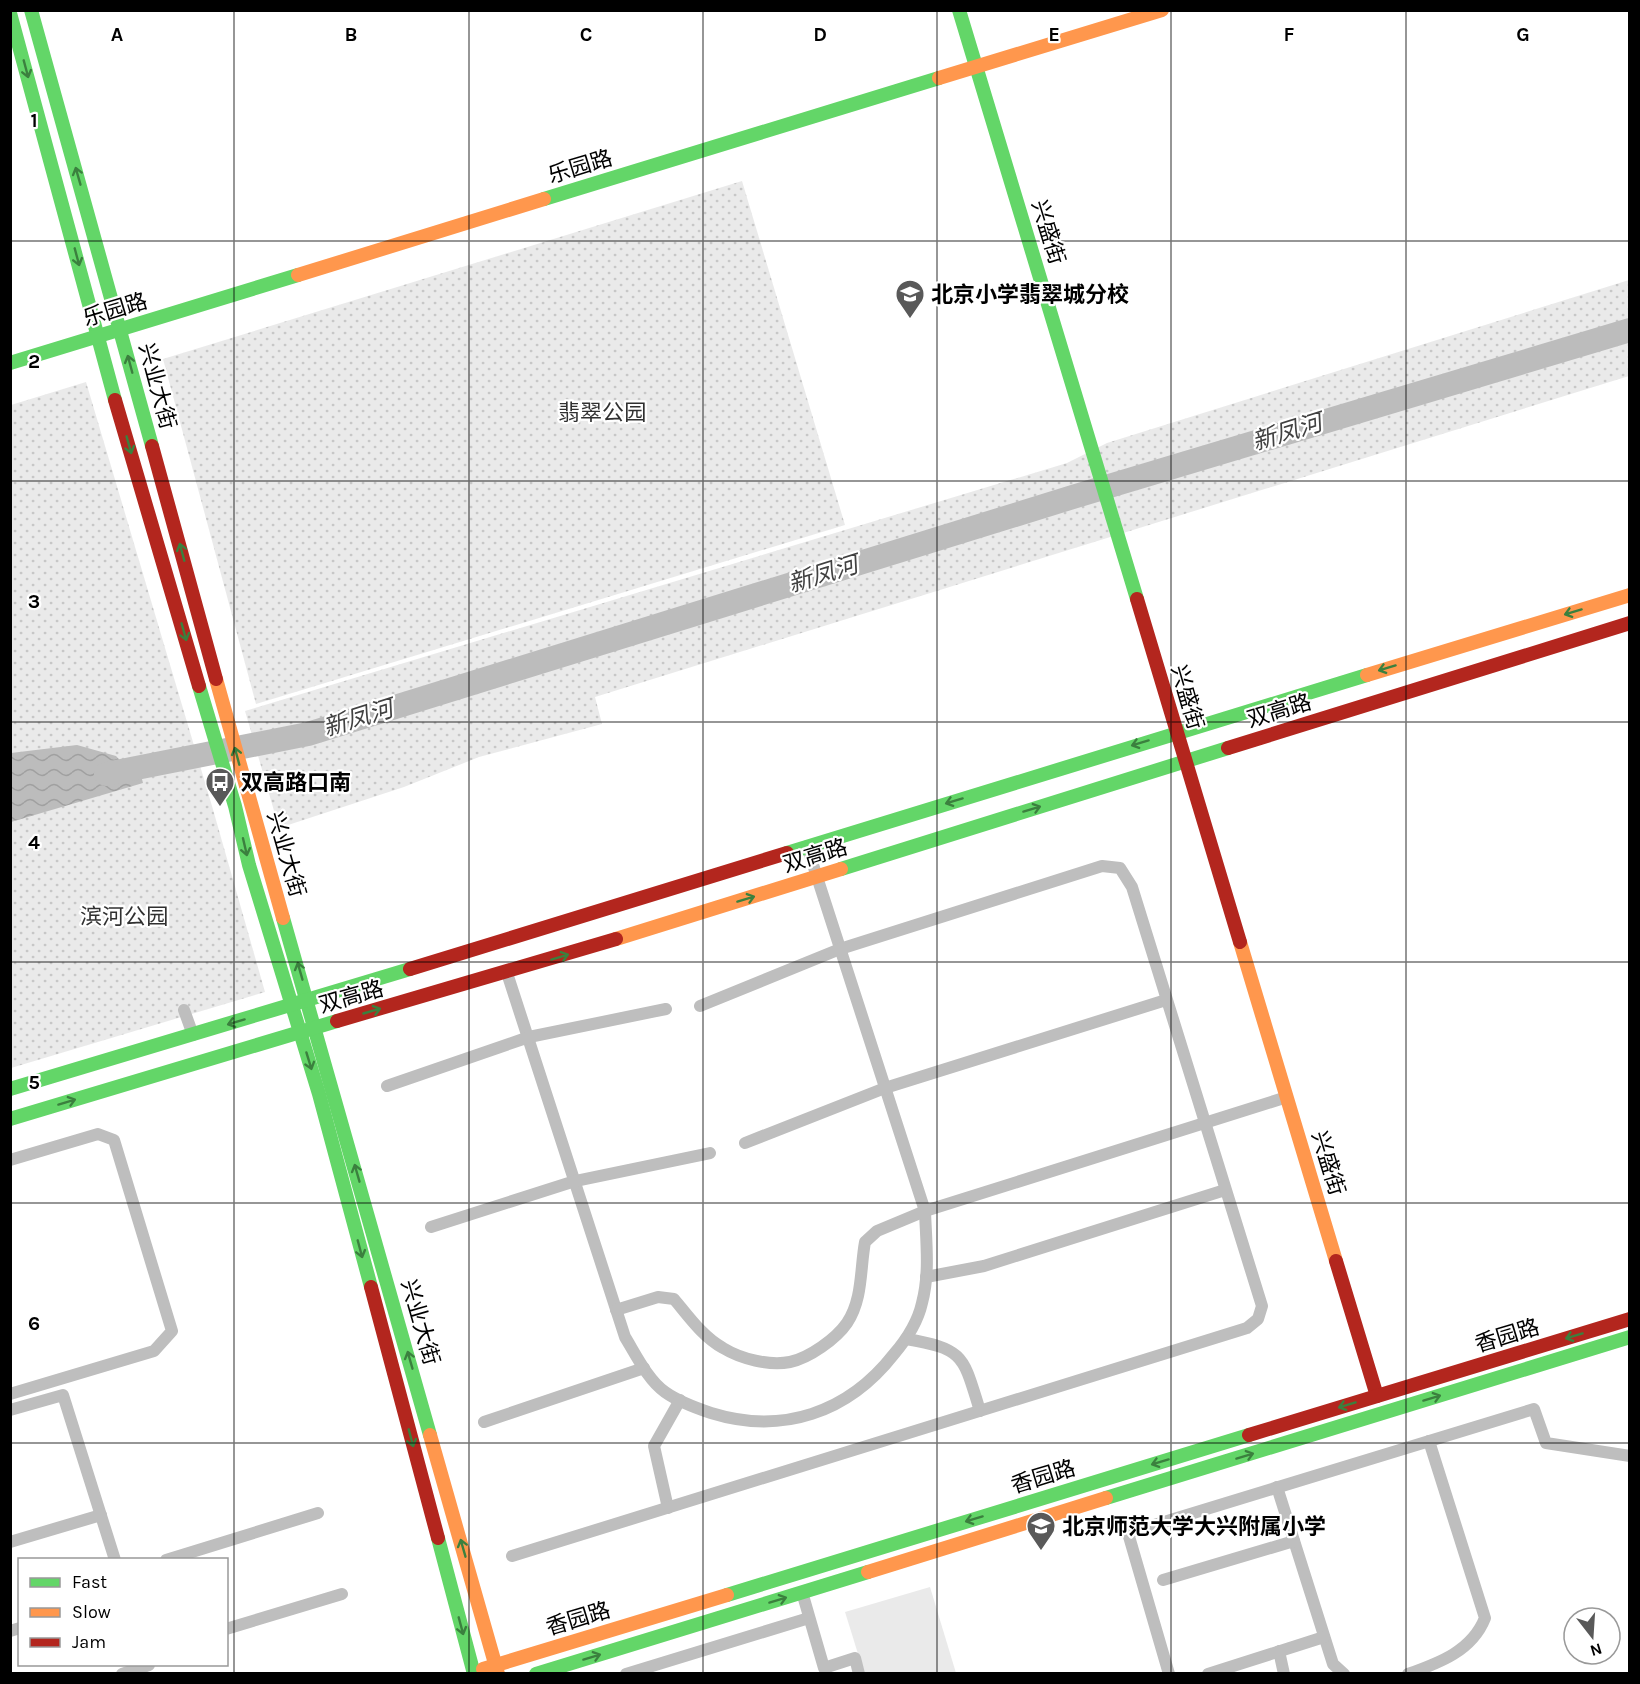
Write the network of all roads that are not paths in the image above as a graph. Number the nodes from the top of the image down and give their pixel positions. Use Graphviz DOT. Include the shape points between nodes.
graph roads {
  1 [pos="31,10"];
  2 [pos="959,10"];
  3 [pos="1162,10"];
  4 [pos="10,13"];
  5 [pos="976,66"];
  6 [pos="121,329"];
  7 [pos="99,336"];
  8 [pos="10,363"];
  9 [pos="1629,595"];
  10 [pos="1629,622"];
  11 [pos="1177,732"];
  12 [pos="1185,761"];
  13 [pos="807,846"];
  14 [pos="816,877"];
  15 [pos="840,950"];
  16 [pos="507,974"];
  17 [pos="1166,1000"];
  18 [pos="308,1001"];
  19 [pos="292,1005"];
  20 [pos="700,1006"];
  21 [pos="666,1009"];
  22 [pos="183,1010"];
  23 [pos="316,1027"];
  24 [pos="300,1032"];
  25 [pos="193,1035"];
  26 [pos="529,1037"];
  27 [pos="387,1086"];
  28 [pos="885,1088"];
  29 [pos="10,1089"];
  30 [pos="1287,1097"];
  31 [pos="10,1119"];
  32 [pos="1204,1123"];
  33 [pos="745,1143"];
  34 [pos="710,1153"];
  35 [pos="10,1160"];
  36 [pos="575,1181"];
  37 [pos="1225,1190"];
  38 [pos="925,1211"];
  39 [pos="430,1227"];
  40 [pos="926,1277"];
  41 [pos="616,1310"];
  42 [pos="1629,1319"];
  43 [pos="1629,1337"];
  44 [pos="906,1339"];
  45 [pos="644,1368"];
  46 [pos="10,1394"];
  47 [pos="1377,1396"];
  48 [pos="680,1400"];
  49 [pos="10,1410"];
  50 [pos="980,1411"];
  51 [pos="484,1422"];
  52 [pos="1429,1441"];
  53 [pos="1629,1456"];
  54 [pos="1277,1487"];
  55 [pos="668,1508"];
  56 [pos="318,1513"];
  57 [pos="101,1515"];
  58 [pos="1294,1541"];
  59 [pos="10,1542"];
  60 [pos="512,1556"];
  61 [pos="114,1558"];
  62 [pos="172,1558"];
  63 [pos="1163,1580"];
  64 [pos="802,1592"];
  65 [pos="342,1594"];
  66 [pos="809,1618"];
  67 [pos="228,1628"];
  68 [pos="1324,1637"];
  69 [pos="1279,1651"];
  70 [pos="149,1668"];
  71 [pos="497,1669"];
  72 [pos="472,1673"];
  73 [pos="122,1674"];
  74 [pos="536,1674"];
  75 [pos="626,1674"];
  76 [pos="860,1674"];
  77 [pos="1169,1674"];
  78 [pos="1208,1674"];
  79 [pos="1284,1674"];
  80 [pos="1344,1674"];
  81 [pos="1408,1674"];
  6 -- 1 [label="street, 兴业大街, one-way"];
  2 -- 5 [label="street, 兴盛街"];
  3 -- 5 [label="street, 乐园路"];
  4 -- 7 [label="street, 兴业大街, one-way"];
  5 -- 6 [label="street, 乐园路"];
  5 -- 11 [label="street, 兴盛街"];
  6 -- 7 [label="street, 乐园路"];
  18 -- 6 [label="street, 兴业大街, one-way"];
  7 -- 8 [label="street, 乐园路"];
  7 -- 19 [label="street, 兴业大街, one-way"];
  9 -- 11 [label="street, 双高路, one-way"];
  10 -- 12 [label="street, 双高路"];
  11 -- 12 [label="street, 兴盛街"];
  11 -- 13 [label="street, 双高路, one-way"];
  14 -- 12 [label="street, 双高路, one-way"];
  12 -- 30 [label="street, 兴盛街"];
  13 -- 14 [label="street"];
  13 -- 18 [label="street, 双高路"];
  14 -- 15 [label="street"];
  16 -- 14 [label="street, 双高路, one-way"];
  15 -- 17 [label="street" via="1102,866 1120,868 1132,887"];
  15 -- 20 [label="street"];
  15 -- 28 [label="street"];
  23 -- 16 [label="street, 双高路, one-way"];
  16 -- 26 [label="street"];
  17 -- 28 [label="street"];
  17 -- 32 [label="street"];
  18 -- 19 [label="street, 双高路"];
  18 -- 23 [label="street, 兴业大街"];
  19 -- 24 [label="street, 兴业大街"];
  19 -- 25 [label="street, 双高路, one-way"];
  21 -- 26 [label="street"];
  22 -- 25 [label="street"];
  23 -- 24 [label="street, 双高路"];
  71 -- 23 [label="street, 兴业大街, one-way"];
  31 -- 24 [label="street, 双高路, one-way"];
  24 -- 72 [label="street, 兴业大街, one-way"];
  25 -- 29 [label="street, 双高路"];
  26 -- 27 [label="street"];
  26 -- 36 [label="street"];
  28 -- 33 [label="street"];
  28 -- 38 [label="street"];
  30 -- 32 [label="street"];
  30 -- 47 [label="street, 兴盛街"];
  32 -- 37 [label="street"];
  32 -- 38 [label="street"];
  34 -- 36 [label="street"];
  35 -- 46 [label="street" via="98,1134 114,1140 172,1331 154,1351"];
  36 -- 39 [label="street"];
  36 -- 41 [label="street"];
  37 -- 40 [label="street" via="984,1266"];
  37 -- 50 [label="street" via="1262,1306 1258,1319 1247,1328"];
  38 -- 40 [label="street"];
  38 -- 41 [label="street" via="877,1231 865,1242 861,1284 847,1323 821,1347 790,1362 753,1360 723,1348 698,1328 674,1299 658,1297"];
  40 -- 44 [label="street" via="922,1303"];
  41 -- 45 [label="street" via="625,1337"];
  42 -- 47 [label="street, 香园路, one-way"];
  64 -- 43 [label="street, 香园路, one-way"];
  44 -- 48 [label="street" via="879,1374 851,1396 813,1415 779,1422 746,1422"];
  44 -- 50 [label="street" via="943,1345 960,1357"];
  45 -- 48 [label="street" via="664,1392"];
  45 -- 51 [label="street"];
  47 -- 71 [label="street, 香园路, one-way"];
  48 -- 55 [label="street" via="654,1446"];
  49 -- 57 [label="street" via="63,1395"];
  50 -- 55 [label="street"];
  52 -- 53 [label="street" via="1534,1409 1546,1443"];
  52 -- 54 [label="street"];
  52 -- 81 [label="street" via="1485,1618 1479,1633 1464,1648"];
  54 -- 58 [label="street"];
  54 -- 77 [label="street" via="1128,1533"];
  55 -- 60 [label="street"];
  56 -- 62 [label="street"];
  57 -- 59 [label="street"];
  57 -- 61 [label="street"];
  58 -- 63 [label="street"];
  58 -- 68 [label="street"];
  64 -- 66 [label="street"];
  74 -- 64 [label="street, 香园路, one-way"];
  65 -- 67 [label="street"];
  66 -- 75 [label="street"];
  66 -- 76 [label="street" via="824,1668 855,1658"];
  68 -- 69 [label="street"];
  68 -- 80 [label="street" via="1333,1664"];
  69 -- 78 [label="street"];
  69 -- 79 [label="street"];
  70 -- 73 [label="street"];
  71 -- 72 [label="street, 香园路"];
}
